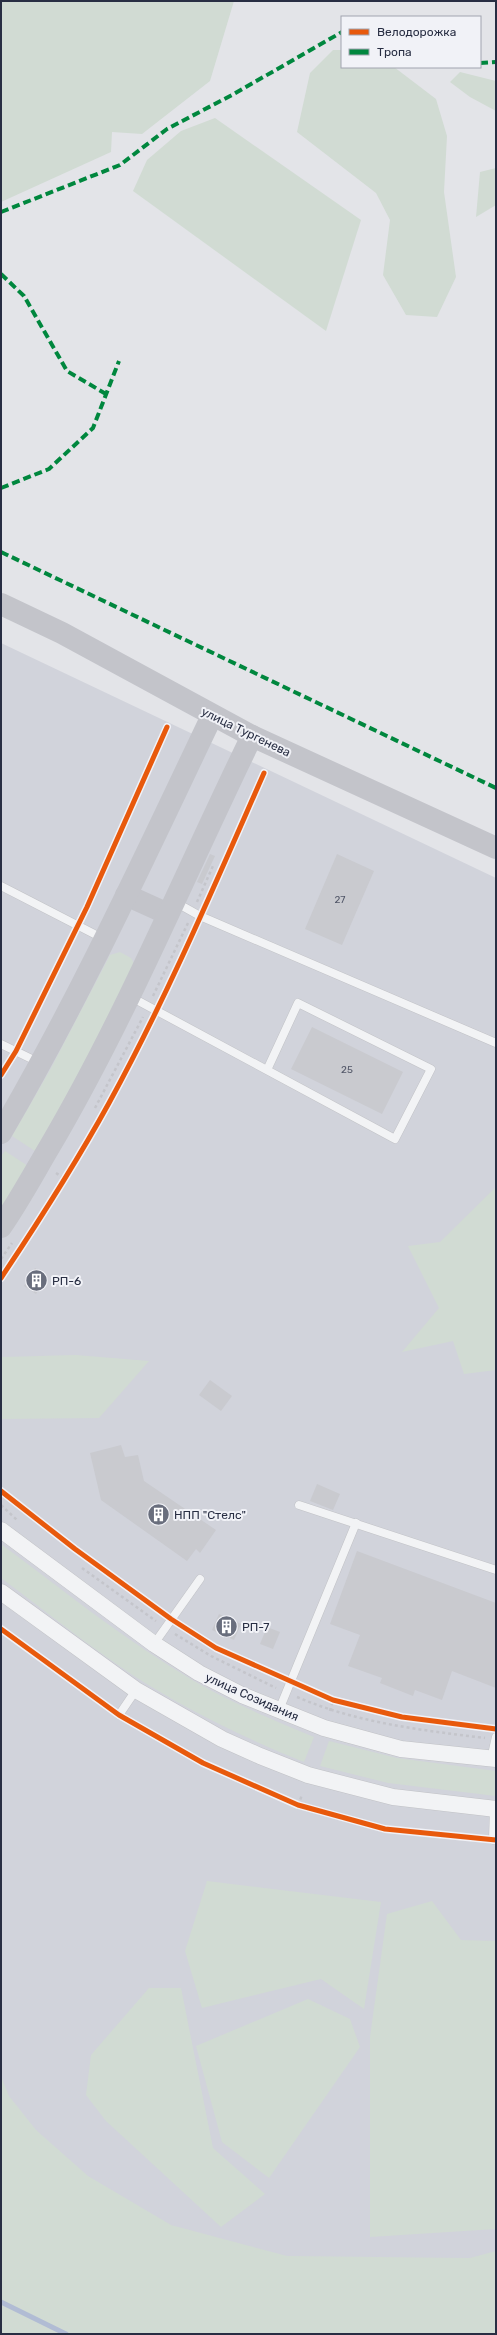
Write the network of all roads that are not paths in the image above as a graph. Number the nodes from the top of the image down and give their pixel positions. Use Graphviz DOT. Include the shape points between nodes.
graph roads {
  1 [pos="1,604"];
  2 [pos="212,716"];
  3 [pos="252,736"];
  4 [pos="496,848"];
  5 [pos="1,886"];
  6 [pos="126,895"];
  7 [pos="171,907"];
  8 [pos="105,939"];
  9 [pos="130,997"];
  10 [pos="496,1043"];
  11 [pos="1,1044"];
  12 [pos="41,1064"];
  13 [pos="267,1070"];
  14 [pos="1,1133"];
  15 [pos="1,1227"];
  16 [pos="299,1505"];
  17 [pos="356,1523"];
  18 [pos="1,1530"];
  19 [pos="496,1570"];
  20 [pos="200,1578"];
  21 [pos="1,1592"];
  22 [pos="154,1644"];
  23 [pos="136,1690"];
  24 [pos="279,1710"];
  25 [pos="119,1715"];
  26 [pos="496,1738"];
  27 [pos="494,1759"];
  28 [pos="495,1809"];
  29 [pos="493,1840"];
  1 -- 2 [label="street, улица Тургенева" via="62,633"];
  2 -- 3 [label="street, улица Тургенева"];
  2 -- 6 [label="street"];
  3 -- 4 [label="street, улица Тургенева"];
  3 -- 7 [label="street"];
  5 -- 8 [label="lane"];
  6 -- 7 [label="street"];
  6 -- 8 [label="street"];
  7 -- 9 [label="street"];
  7 -- 10 [label="lane" via="200,916"];
  8 -- 12 [label="street"];
  9 -- 13 [label="lane"];
  9 -- 15 [label="street" via="75,1104"];
  11 -- 12 [label="lane"];
  12 -- 14 [label="street"];
  13 -- 13 [label="lane" via="395,1139 431,1069 298,1003"];
  16 -- 17 [label="lane"];
  17 -- 19 [label="lane"];
  17 -- 24 [label="lane"];
  18 -- 22 [label="street, улица Созидания"];
  20 -- 22 [label="lane"];
  21 -- 23 [label="street"];
  22 -- 24 [label="street, улица Созидания" via="242,1695"];
  23 -- 25 [label="lane"];
  23 -- 28 [label="street" via="222,1739 308,1775 393,1797"];
  24 -- 27 [label="street, улица Созидания" via="324,1728 401,1749"];
  26 -- 27 [label="lane"];
  28 -- 29 [label="lane"];
}
